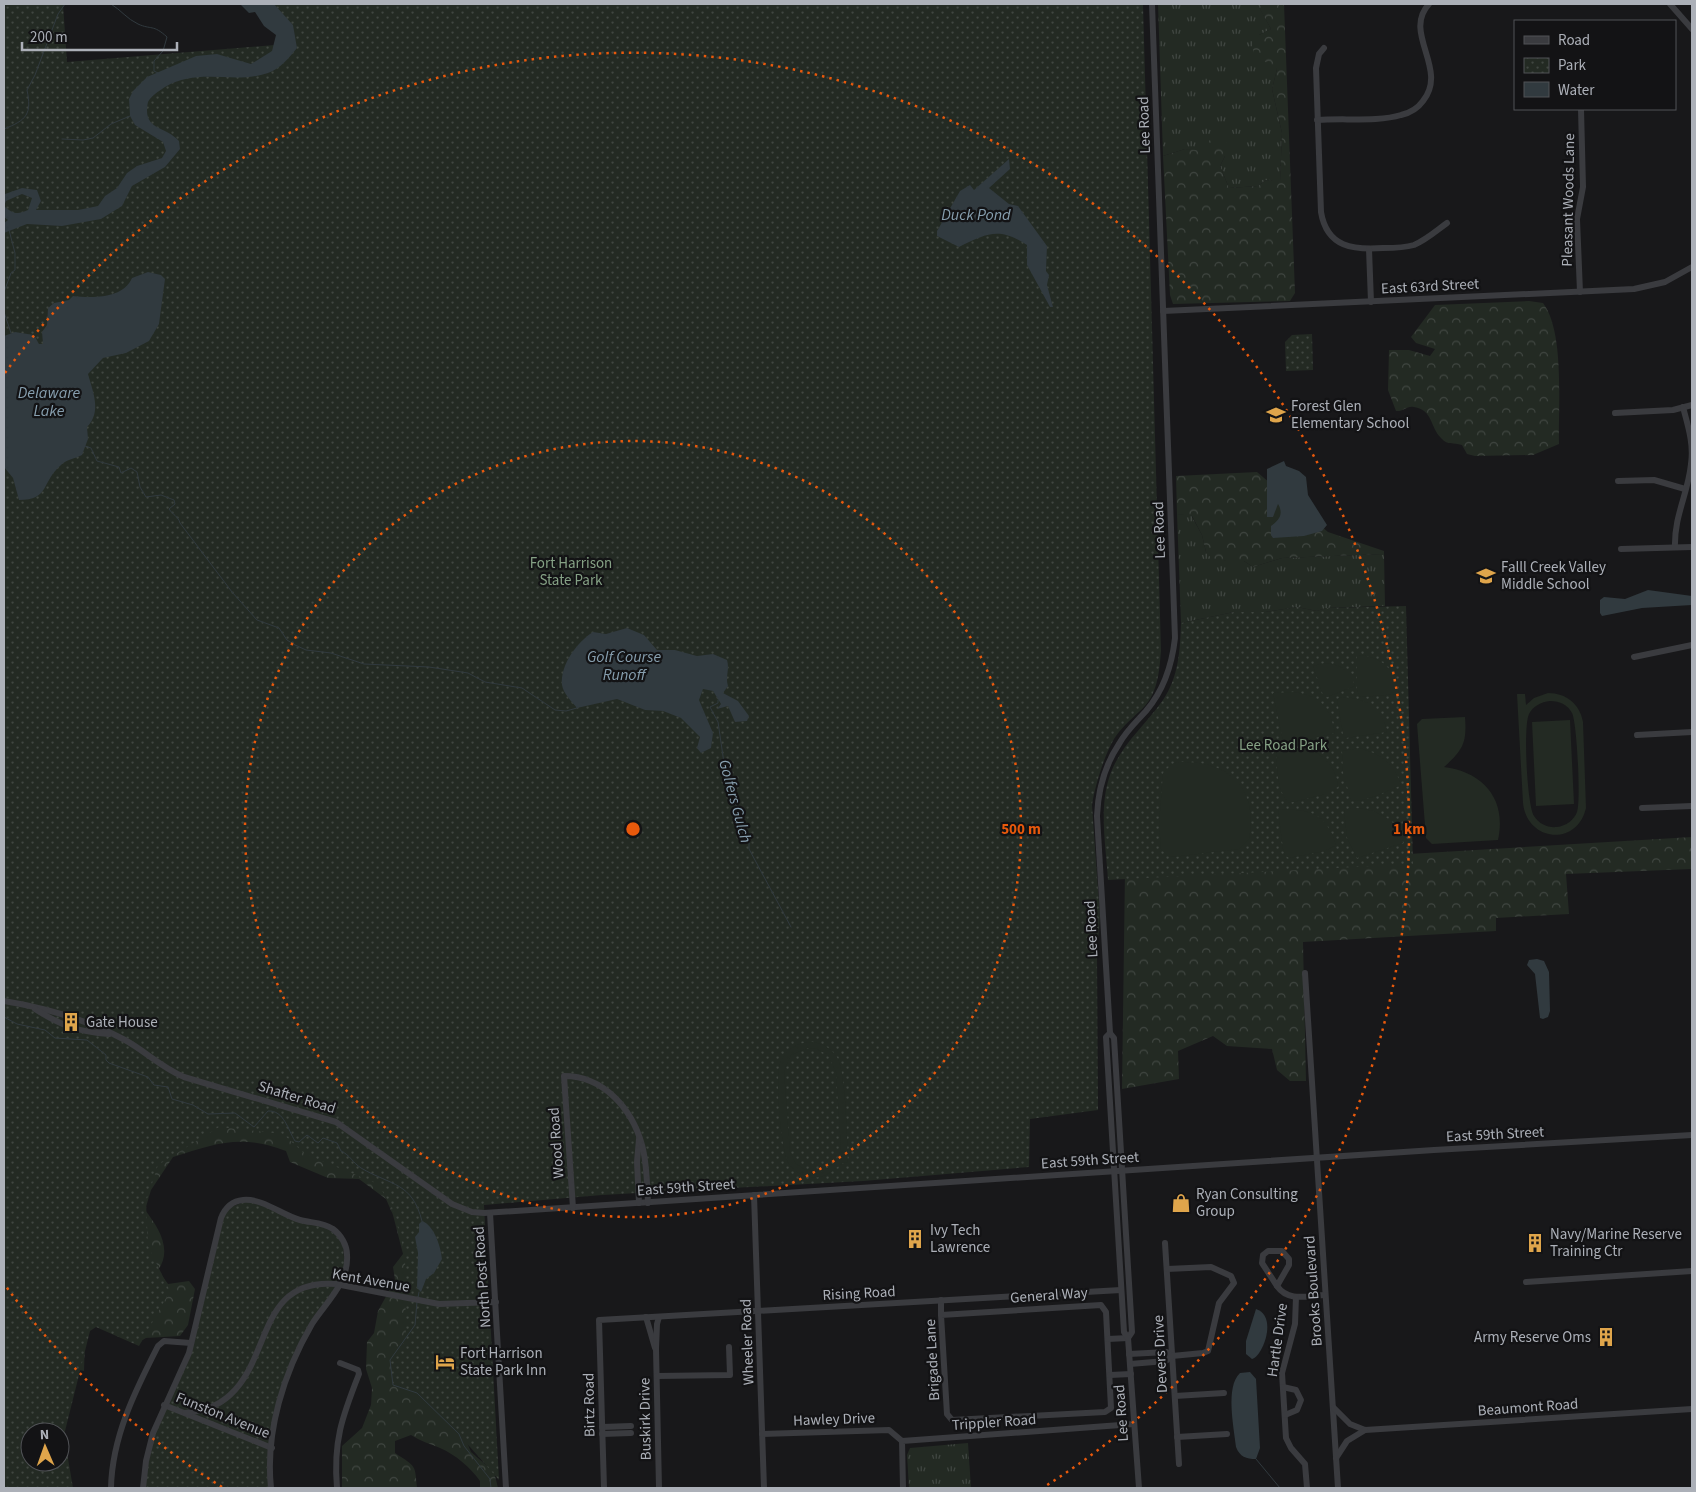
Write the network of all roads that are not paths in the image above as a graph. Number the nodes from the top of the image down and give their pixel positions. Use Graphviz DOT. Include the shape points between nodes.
graph roads {
  1 [pos="1152,4"];
  2 [pos="1428,4"];
  3 [pos="1670,4"];
  4 [pos="1692,29"];
  5 [pos="1324,48"];
  6 [pos="1581,110"];
  7 [pos="1318,120"];
  8 [pos="1447,223"];
  9 [pos="1369,249"];
  10 [pos="1692,267"];
  11 [pos="1580,292"];
  12 [pos="1372,302"];
  13 [pos="1163,311"];
  14 [pos="1692,405"];
  15 [pos="1683,407"];
  16 [pos="1614,413"];
  17 [pos="1618,481"];
  18 [pos="1685,489"];
  19 [pos="1676,547"];
  20 [pos="1692,547"];
  21 [pos="1621,549"];
  22 [pos="1692,645"];
  23 [pos="1634,657"];
  24 [pos="1692,732"];
  25 [pos="1637,735"];
  26 [pos="1692,806"];
  27 [pos="1642,808"];
  28 [pos="1305,973"];
  29 [pos="4,1001"];
  30 [pos="29,1005"];
  31 [pos="1110,1033"];
  32 [pos="114,1035"];
  33 [pos="1692,1136"];
  34 [pos="639,1139"];
  35 [pos="1316,1158"];
  36 [pos="1122,1170"];
  37 [pos="1113,1171"];
  38 [pos="754,1195"];
  39 [pos="648,1202"];
  40 [pos="639,1203"];
  41 [pos="573,1208"];
  42 [pos="490,1213"];
  43 [pos="1165,1243"];
  44 [pos="1167,1269"];
  45 [pos="1692,1271"];
  46 [pos="1526,1282"];
  47 [pos="340,1285"];
  48 [pos="1277,1286"];
  49 [pos="1121,1290"];
  50 [pos="1325,1295"];
  51 [pos="1296,1296"];
  52 [pos="941,1300"];
  53 [pos="496,1302"];
  54 [pos="758,1311"];
  55 [pos="941,1315"];
  56 [pos="646,1317"];
  57 [pos="659,1317"];
  58 [pos="600,1320"];
  59 [pos="1128,1338"];
  60 [pos="1108,1339"];
  61 [pos="191,1344"];
  62 [pos="729,1347"];
  63 [pos="656,1349"];
  64 [pos="1129,1354"];
  65 [pos="1172,1356"];
  66 [pos="340,1363"];
  67 [pos="1130,1364"];
  68 [pos="1130,1374"];
  69 [pos="1110,1375"];
  70 [pos="656,1376"];
  71 [pos="1283,1387"];
  72 [pos="1224,1393"];
  73 [pos="1175,1396"];
  74 [pos="164,1406"];
  75 [pos="1333,1406"];
  76 [pos="1692,1409"];
  77 [pos="185,1414"];
  78 [pos="1284,1415"];
  79 [pos="950,1418"];
  80 [pos="1134,1424"];
  81 [pos="602,1430"];
  82 [pos="631,1430"];
  83 [pos="1365,1430"];
  84 [pos="762,1434"];
  85 [pos="1227,1434"];
  86 [pos="1177,1437"];
  87 [pos="902,1441"];
  88 [pos="272,1448"];
  89 [pos="1336,1458"];
  90 [pos="1179,1464"];
  91 [pos="111,1488"];
  92 [pos="143,1488"];
  93 [pos="271,1488"];
  94 [pos="338,1488"];
  95 [pos="506,1488"];
  96 [pos="604,1488"];
  97 [pos="660,1488"];
  98 [pos="764,1488"];
  99 [pos="904,1488"];
  100 [pos="1138,1488"];
  101 [pos="1307,1488"];
  102 [pos="1338,1488"];
  1 -- 13 [label="street, Lee Road"];
  2 -- 7 [label="street" via="1420,21 1432,72 1431,86 1425,99 1401,115"];
  3 -- 4 [label="street"];
  5 -- 7 [label="street" via="1318,54 1316,64"];
  6 -- 11 [label="street, Pleasant Woods Lane" via="1583,188 1577,220"];
  7 -- 9 [label="street" via="1323,222 1342,244"];
  8 -- 9 [label="street" via="1412,246"];
  9 -- 12 [label="street"];
  10 -- 11 [label="street, East 63rd Street" via="1651,286"];
  11 -- 12 [label="street, East 63rd Street"];
  12 -- 13 [label="street, East 63rd Street"];
  13 -- 31 [label="street, Lee Road" via="1175,638 1172,660 1162,686 1151,705 1117,745 1100,792 1097,821"];
  14 -- 15 [label="street"];
  15 -- 16 [label="street"];
  15 -- 18 [label="street" via="1692,451"];
  17 -- 18 [label="street" via="1654,480"];
  18 -- 19 [label="street" via="1676,522"];
  19 -- 20 [label="street"];
  19 -- 21 [label="street"];
  22 -- 23 [label="street"];
  24 -- 25 [label="street"];
  26 -- 27 [label="street"];
  28 -- 35 [label="street, Brooks Boulevard"];
  29 -- 30 [label="street, Shafter Road"];
  30 -- 32 [label="street, Shafter Road" via="69,1016"];
  30 -- 32 [label="street, Shafter Road" via="52,1020 81,1032"];
  31 -- 36 [label="street, Lee Road" via="1114,1038"];
  31 -- 37 [label="street, Lee Road" via="1106,1038"];
  32 -- 42 [label="street, Shafter Road" via="184,1077 336,1122 452,1204 472,1212"];
  33 -- 35 [label="street, East 59th Street"];
  34 -- 39 [label="street" via="645,1162"];
  34 -- 40 [label="street" via="636,1162"];
  34 -- 41 [label="street, Wood Road" via="629,1115 611,1093 592,1082 564,1076"];
  35 -- 36 [label="street, East 59th Street"];
  35 -- 50 [label="street, Brooks Boulevard"];
  36 -- 37 [label="street, East 59th Street"];
  36 -- 59 [label="street, Lee Road" via="1132,1332"];
  37 -- 38 [label="street, East 59th Street"];
  37 -- 49 [label="street, Lee Road"];
  38 -- 39 [label="street, East 59th Street"];
  38 -- 54 [label="street, Wheeler Road"];
  39 -- 40 [label="street, East 59th Street"];
  40 -- 41 [label="street, East 59th Street"];
  41 -- 42 [label="street, East 59th Street"];
  42 -- 53 [label="street, North Post Road"];
  43 -- 44 [label="street, Devers Drive"];
  44 -- 65 [label="street, Devers Drive"];
  44 -- 65 [label="street" via="1214,1267 1231,1276 1235,1282 1220,1301 1208,1351"];
  45 -- 46 [label="street"];
  47 -- 53 [label="street, Kent Avenue" via="433,1303"];
  47 -- 61 [label="street" via="345,1276 347,1254 344,1241 334,1230 292,1218 255,1201 237,1201 226,1209 220,1224"];
  47 -- 77 [label="street, Kent Avenue" via="316,1285 288,1298 269,1320 238,1387 213,1406"];
  47 -- 88 [label="street" via="312,1324 288,1375 276,1414"];
  48 -- 48 [label="street, Hartle Drive" via="1290,1259 1282,1251 1268,1251 1262,1263"];
  48 -- 51 [label="street, Hartle Drive" via="1285,1295"];
  49 -- 52 [label="street, Rising Road"];
  49 -- 59 [label="street, Lee Road" via="1124,1332"];
  50 -- 51 [label="street, Hartle Drive"];
  50 -- 75 [label="street, Brooks Boulevard"];
  51 -- 71 [label="street, Hartle Drive" via="1295,1324 1282,1367"];
  52 -- 54 [label="street, Rising Road"];
  52 -- 55 [label="street, Brigade Lane"];
  53 -- 95 [label="street, North Post Road"];
  54 -- 57 [label="street, Rising Road"];
  54 -- 84 [label="street, Wheeler Road"];
  55 -- 60 [label="street, General Way" via="1099,1304 1106,1310"];
  55 -- 79 [label="street, Brigade Lane"];
  56 -- 57 [label="street, Rising Road"];
  56 -- 58 [label="street, Rising Road"];
  56 -- 63 [label="street, Buskirk Drive"];
  57 -- 63 [label="street, Buskirk Drive"];
  58 -- 81 [label="street, Birtz Road"];
  59 -- 60 [label="street"];
  59 -- 64 [label="street, Lee Road"];
  60 -- 69 [label="street, General Way"];
  61 -- 74 [label="street" via="183,1369"];
  61 -- 91 [label="street" via="164,1341 158,1346 135,1392 121,1430 113,1461"];
  62 -- 70 [label="street" via="730,1375"];
  63 -- 70 [label="street, Buskirk Drive"];
  64 -- 65 [label="street" via="1167,1352"];
  64 -- 67 [label="street, Lee Road"];
  65 -- 67 [label="street" via="1166,1361"];
  65 -- 73 [label="street, Devers Drive"];
  66 -- 94 [label="street" via="358,1370 360,1374 343,1415 337,1445"];
  67 -- 68 [label="street, Lee Road"];
  68 -- 69 [label="street"];
  68 -- 80 [label="street, Lee Road"];
  69 -- 79 [label="street, General Way" via="1112,1405 1106,1412 956,1421"];
  70 -- 97 [label="street, Buskirk Drive"];
  71 -- 78 [label="street, Hartle Drive"];
  71 -- 78 [label="street, Hartle Drive" via="1296,1390 1301,1400 1297,1410"];
  72 -- 73 [label="street"];
  73 -- 86 [label="street, Devers Drive"];
  74 -- 77 [label="street, Funston Avenue"];
  74 -- 92 [label="street" via="149,1447"];
  75 -- 83 [label="street" via="1348,1422"];
  75 -- 89 [label="street, Brooks Boulevard"];
  76 -- 83 [label="street, Beaumont Road"];
  77 -- 88 [label="street, Funston Avenue"];
  78 -- 101 [label="street, Hartle Drive" via="1287,1440 1305,1464"];
  80 -- 87 [label="street, Trippler Road"];
  80 -- 100 [label="street, Lee Road"];
  81 -- 82 [label="street"];
  81 -- 96 [label="street, Birtz Road"];
  83 -- 89 [label="street" via="1347,1441"];
  84 -- 87 [label="street, Hawley Drive" via="889,1430"];
  84 -- 98 [label="street, Wheeler Road"];
  85 -- 86 [label="street"];
  86 -- 90 [label="street, Devers Drive"];
  87 -- 99 [label="street"];
  88 -- 93 [label="street"];
  89 -- 102 [label="street, Brooks Boulevard"];
}
